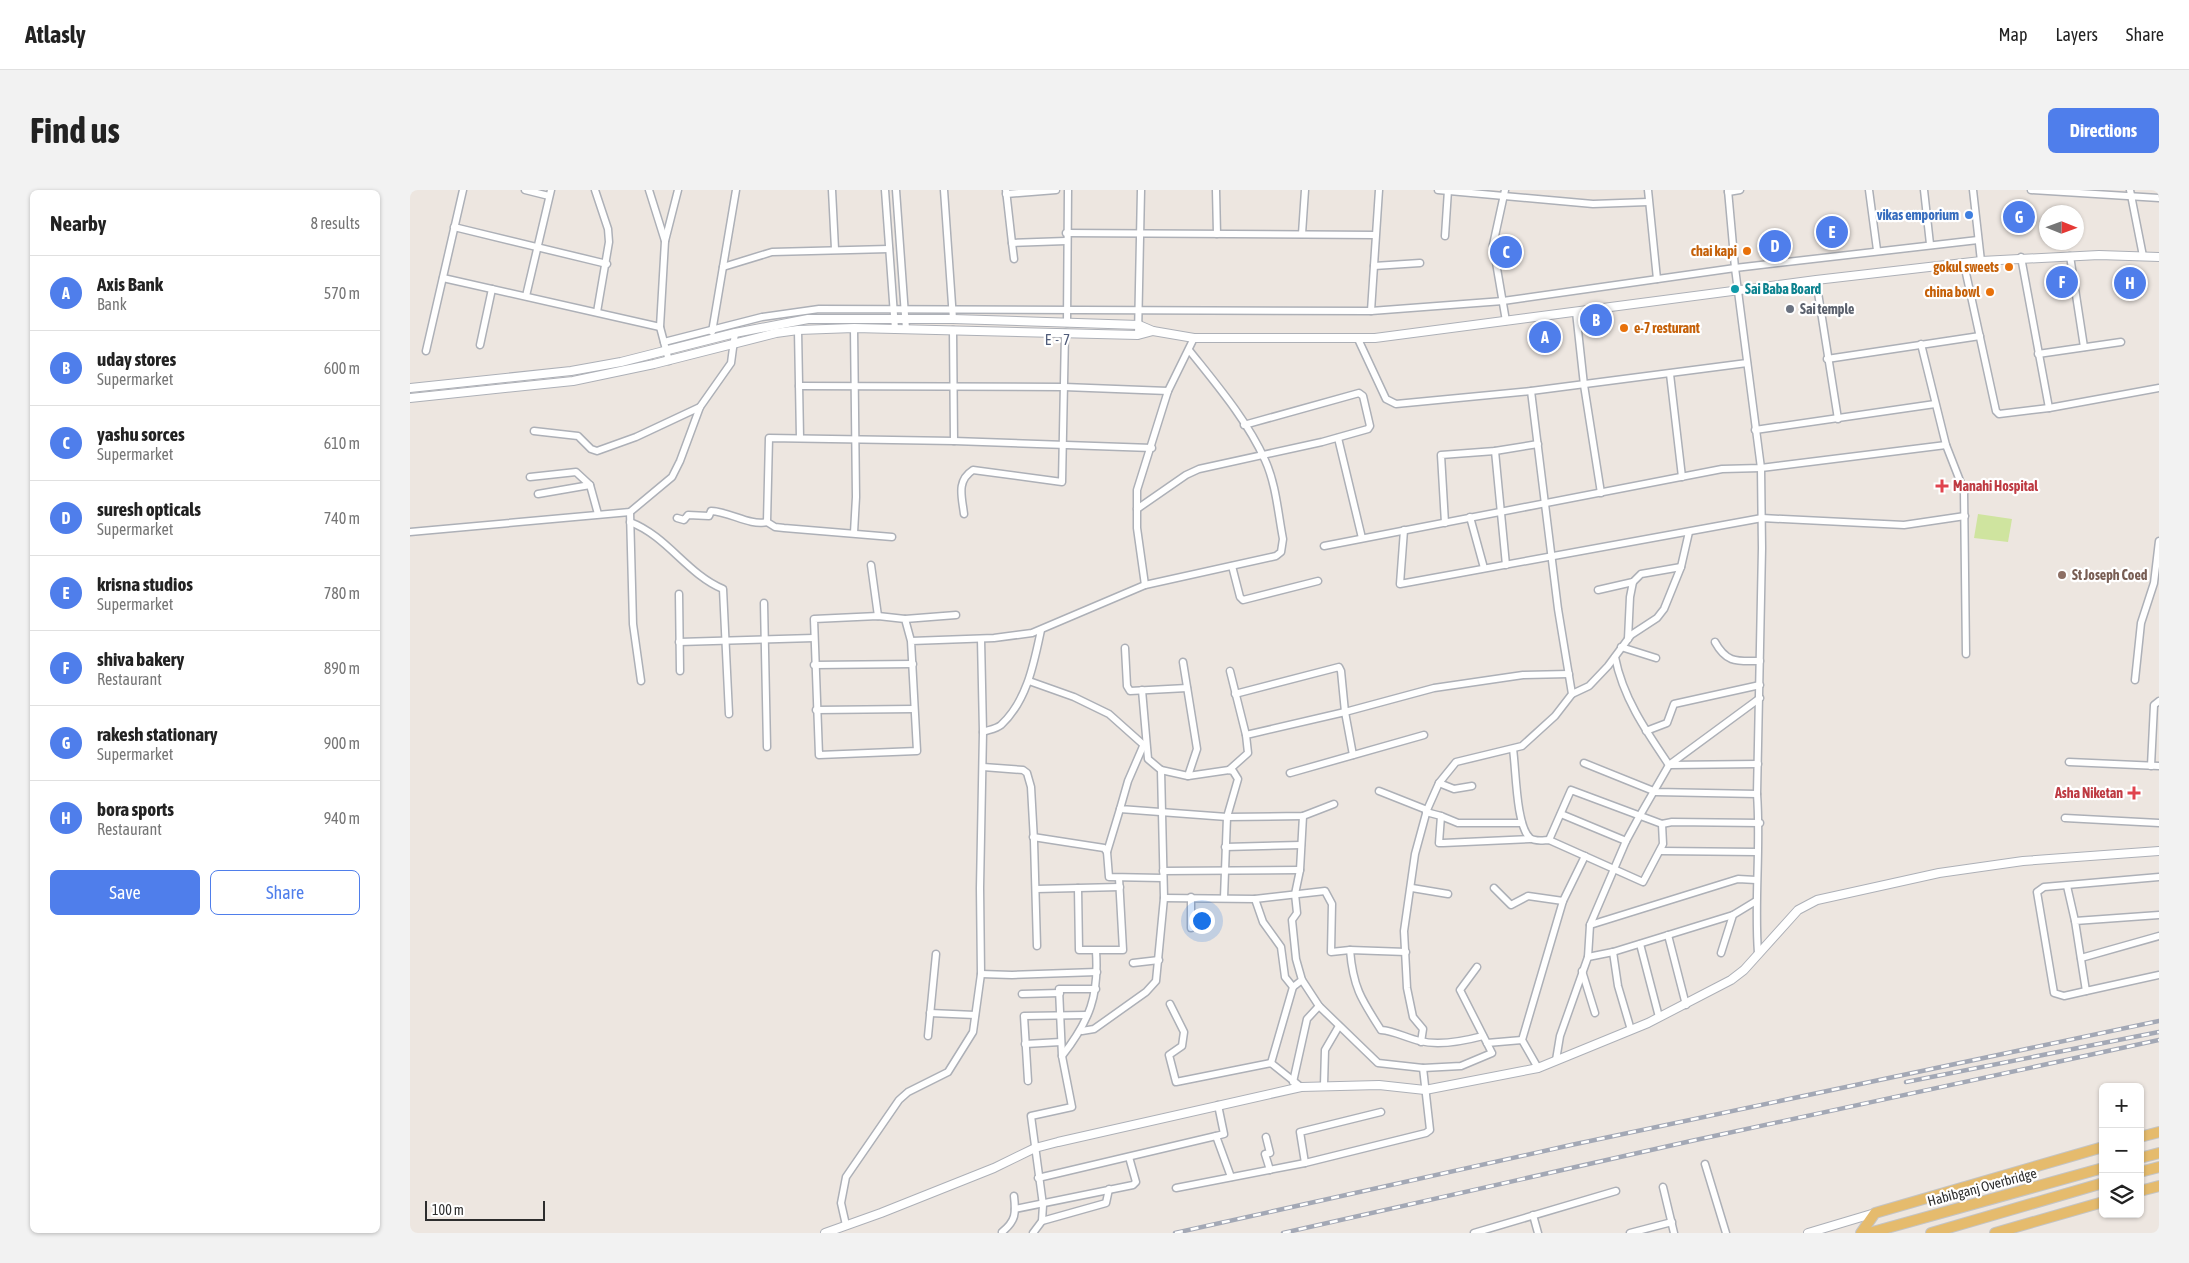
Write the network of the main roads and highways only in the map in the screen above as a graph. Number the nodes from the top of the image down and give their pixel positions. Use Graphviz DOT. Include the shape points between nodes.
graph roads {
  1 [pos="2159,1132"];
  2 [pos="2144,1136"];
  3 [pos="2099,1148"];
  4 [pos="2159,1153"];
  5 [pos="2144,1157"];
  6 [pos="2159,1167"];
  7 [pos="2099,1169"];
  8 [pos="2144,1171"];
  9 [pos="2099,1184"];
  10 [pos="2159,1186"];
  11 [pos="2144,1190"];
  12 [pos="2099,1203"];
  13 [pos="1861,1233"];
  14 [pos="1869,1233"];
  15 [pos="1931,1233"];
  16 [pos="1995,1233"];
  1 -- 2 [label="main road"];
  3 -- 13 [label="main road" via="1875,1213"];
  4 -- 5 [label="main road"];
  6 -- 8 [label="main road"];
  7 -- 14 [label="main road, Habibganj Overbridge"];
  9 -- 15 [label="main road, Habibganj Overbridge"];
  10 -- 11 [label="main road"];
  12 -- 16 [label="main road"];
}
